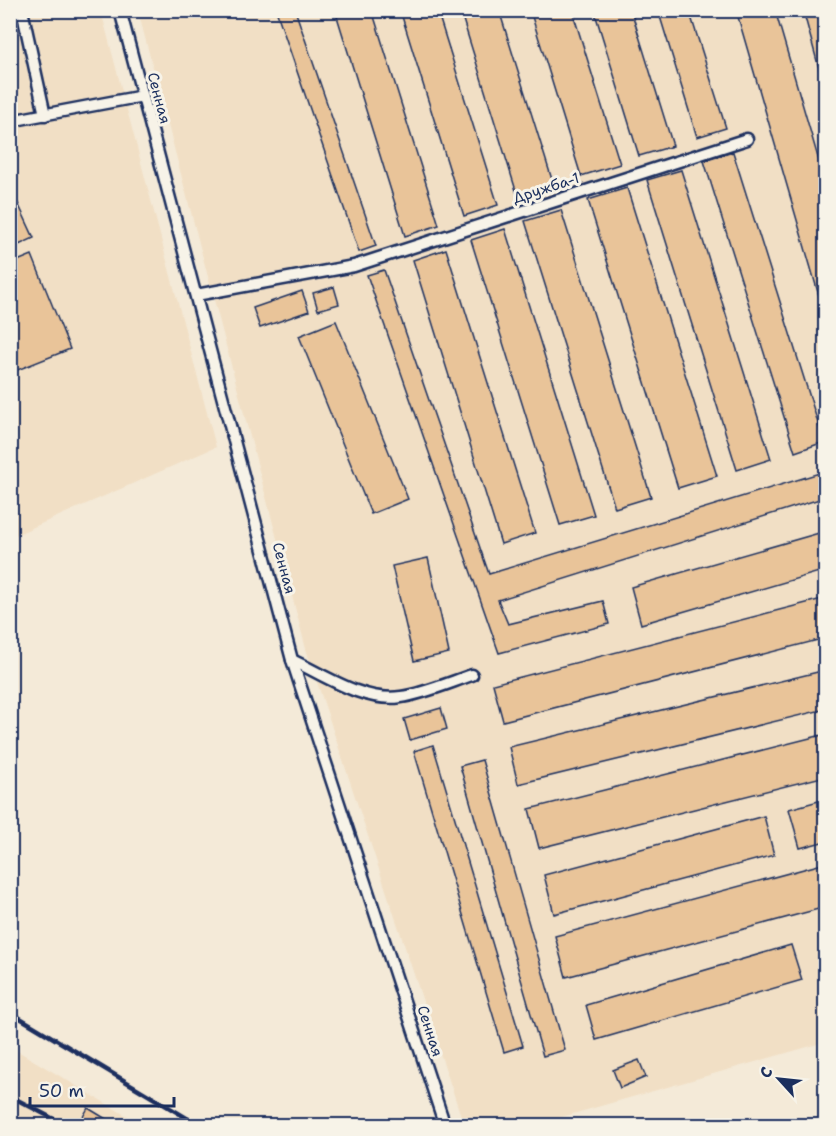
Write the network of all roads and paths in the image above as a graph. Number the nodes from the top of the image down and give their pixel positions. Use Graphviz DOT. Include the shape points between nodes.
graph roads {
  1 [pos="22,10"];
  2 [pos="120,10"];
  3 [pos="143,96"];
  4 [pos="45,115"];
  5 [pos="10,121"];
  6 [pos="747,139"];
  7 [pos="196,295"];
  8 [pos="292,660"];
  9 [pos="472,675"];
  10 [pos="445,1125"];
  1 -- 4 [label="lane"];
  2 -- 3 [label="lane, Сенная"];
  3 -- 4 [label="lane"];
  3 -- 7 [label="lane, Сенная"];
  4 -- 5 [label="lane"];
  6 -- 7 [label="lane, Дружба-1" via="354,266"];
  7 -- 8 [label="lane, Сенная"];
  8 -- 9 [label="lane" via="358,692 378,696 400,697"];
  8 -- 10 [label="lane, Сенная"];
}
